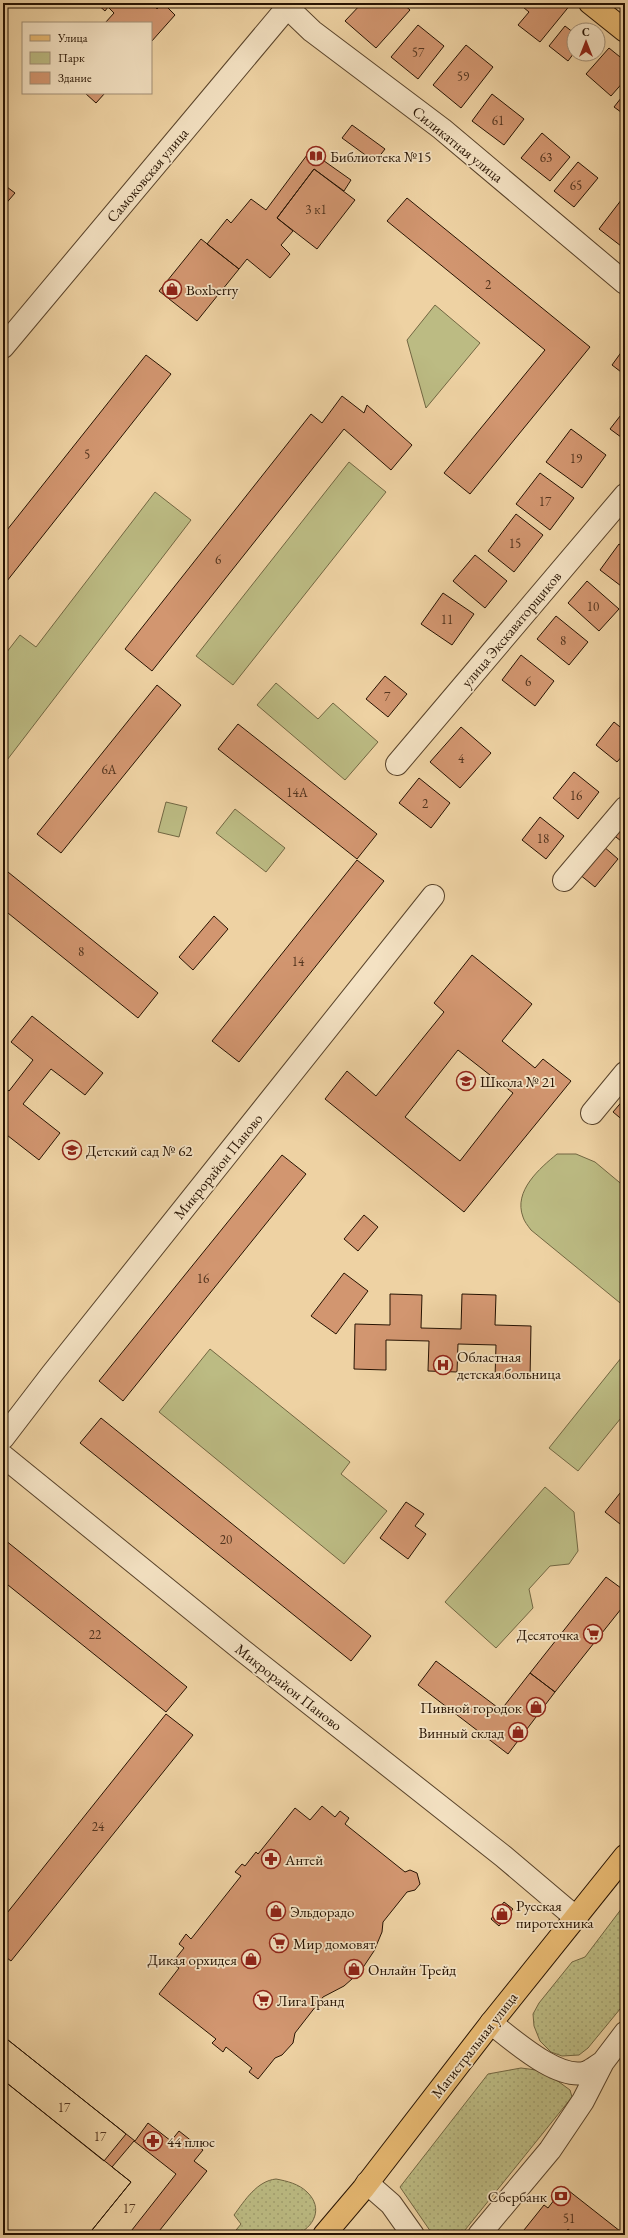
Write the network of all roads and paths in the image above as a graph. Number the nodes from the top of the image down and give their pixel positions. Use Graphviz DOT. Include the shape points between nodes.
graph roads {
  1 [pos="592,4"];
  2 [pos="290,5"];
  3 [pos="625,31"];
  4 [pos="625,283"];
  5 [pos="3,347"];
  6 [pos="625,495"];
  7 [pos="397,764"];
  8 [pos="625,808"];
  9 [pos="564,880"];
  10 [pos="433,896"];
  11 [pos="625,1073"];
  12 [pos="592,1113"];
  13 [pos="3,1438"];
  14 [pos="3,1456"];
  15 [pos="625,1856"];
  16 [pos="575,1918"];
  17 [pos="491,2023"];
  18 [pos="625,2033"];
  19 [pos="603,2062"];
  20 [pos="367,2183"];
  21 [pos="324,2235"];
  22 [pos="414,2235"];
  23 [pos="479,2235"];
  1 -- 3 [label="main road"];
  2 -- 4 [label="street, Силикатная улица" via="312,31 442,129"];
  2 -- 5 [label="street, Самоковская улица"];
  6 -- 7 [label="street, улица Экскаваторщиков"];
  8 -- 9 [label="street"];
  10 -- 13 [label="street, Микрорайон Паново"];
  11 -- 12 [label="street"];
  14 -- 16 [label="street, Микрорайон Паново" via="242,1650 503,1856"];
  15 -- 16 [label="main road, Магистральная улица"];
  16 -- 17 [label="main road, Магистральная улица"];
  17 -- 19 [label="street" via="546,2064 566,2071 586,2072"];
  17 -- 20 [label="main road, Магистральная улица"];
  18 -- 19 [label="street"];
  19 -- 23 [label="street" via="583,2101 550,2150"];
  20 -- 21 [label="main road, Магистральная улица"];
  20 -- 22 [label="street" via="391,2204"];
}
